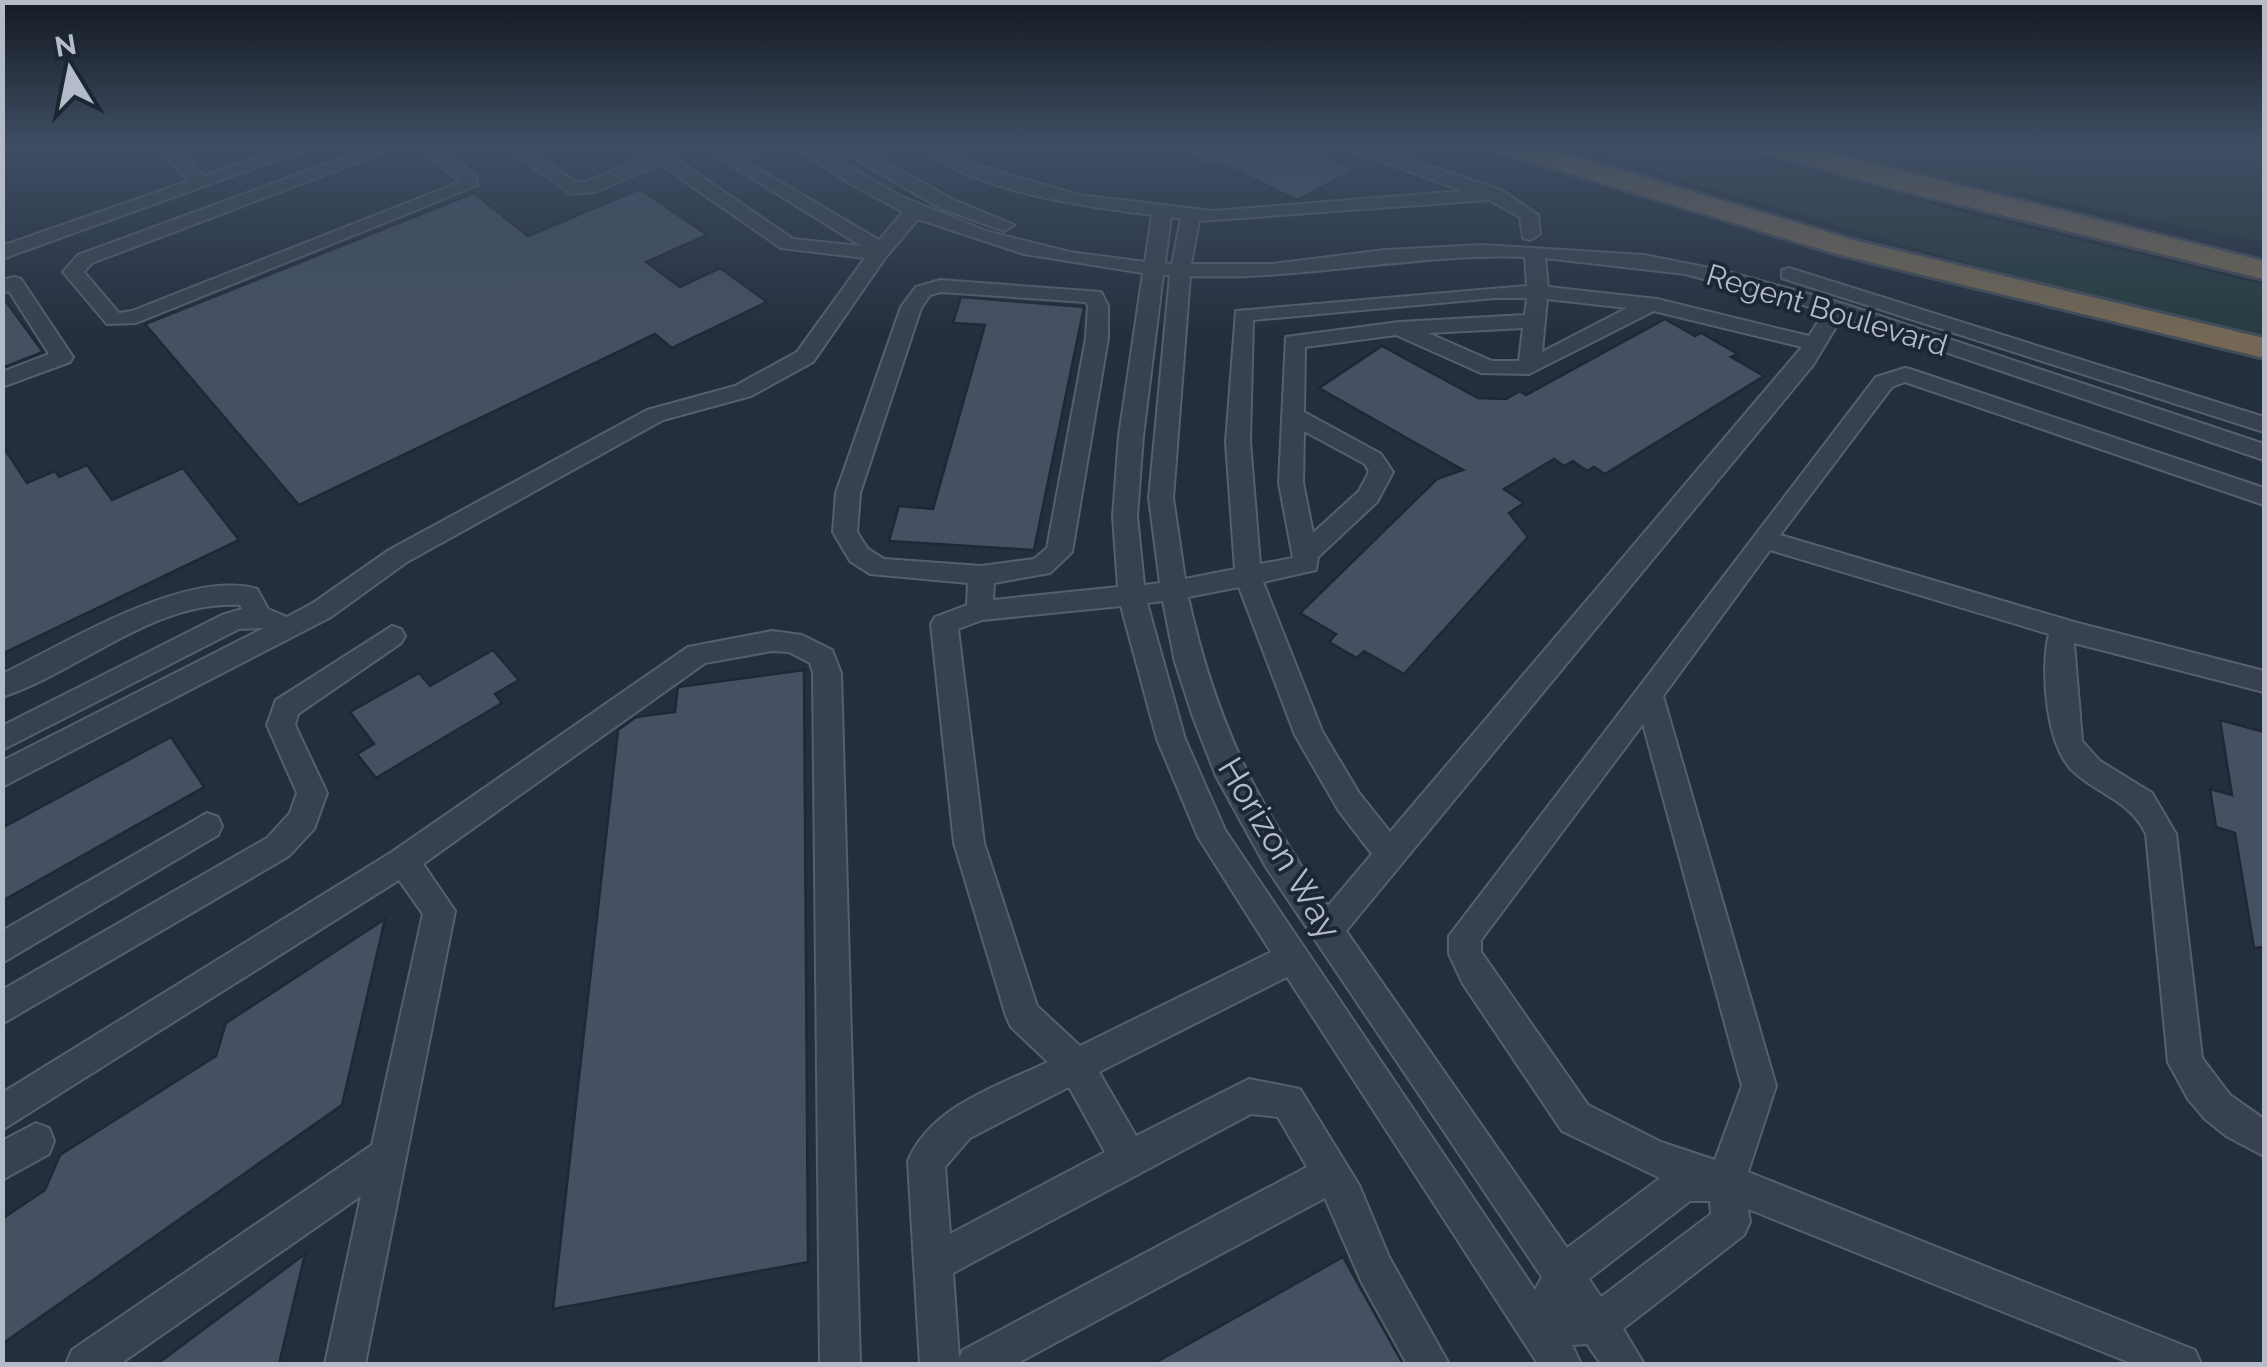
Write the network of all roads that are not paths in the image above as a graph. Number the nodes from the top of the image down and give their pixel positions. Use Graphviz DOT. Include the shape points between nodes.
graph roads {
  1 [pos="128,209"];
  2 [pos="223,209"];
  3 [pos="409,209"];
  4 [pos="737,209"];
  5 [pos="810,209"];
  6 [pos="960,209"];
  7 [pos="1140,209"];
  8 [pos="1313,209"];
  9 [pos="1518,209"];
  10 [pos="1719,209"];
  11 [pos="2012,209"];
  12 [pos="2068,209"];
  13 [pos="915,210"];
  14 [pos="1162,212"];
  15 [pos="1192,215"];
  16 [pos="1532,242"];
  17 [pos="2264,247"];
  18 [pos="1032,251"];
  19 [pos="879,252"];
  20 [pos="2,253"];
  21 [pos="1169,261"];
  22 [pos="2264,270"];
  23 [pos="2,287"];
  24 [pos="1010,288"];
  25 [pos="1538,292"];
  26 [pos="1651,304"];
  27 [pos="1837,308"];
  28 [pos="1533,321"];
  29 [pos="1399,328"];
  30 [pos="2186,328"];
  31 [pos="1815,344"];
  32 [pos="2264,348"];
  33 [pos="2264,358"];
  34 [pos="1529,366"];
  35 [pos="2,380"];
  36 [pos="1292,415"];
  37 [pos="2264,425"];
  38 [pos="2264,452"];
  39 [pos="2264,497"];
  40 [pos="1764,540"];
  41 [pos="1306,556"];
  42 [pos="981,575"];
  43 [pos="1248,577"];
  44 [pos="1174,591"];
  45 [pos="1132,596"];
  46 [pos="980,611"];
  47 [pos="271,623"];
  48 [pos="2074,632"];
  49 [pos="392,636"];
  50 [pos="2264,681"];
  51 [pos="2,686"];
  52 [pos="1649,696"];
  53 [pos="2,739"];
  54 [pos="2,775"];
  55 [pos="207,826"];
  56 [pos="1391,856"];
  57 [pos="403,861"];
  58 [pos="1327,930"];
  59 [pos="2,948"];
  60 [pos="1290,959"];
  61 [pos="2,1008"];
  62 [pos="1076,1066"];
  63 [pos="2,1114"];
  64 [pos="2264,1138"];
  65 [pos="36,1140"];
  66 [pos="388,1156"];
  67 [pos="1129,1160"];
  68 [pos="2,1162"];
  69 [pos="1332,1174"];
  70 [pos="1726,1182"];
  71 [pos="933,1264"];
  72 [pos="1563,1275"];
  73 [pos="1598,1324"];
  74 [pos="1537,1328"];
  75 [pos="97,1360"];
  76 [pos="344,1364"];
  77 [pos="840,1364"];
  78 [pos="940,1364"];
  79 [pos="977,1364"];
  80 [pos="1429,1364"];
  81 [pos="1561,1364"];
  82 [pos="1624,1364"];
  83 [pos="2181,1364"];
  1 -- 20 [label="street"];
  2 -- 3 [label="street" via="85,260 73,272 114,320 136,318"];
  4 -- 19 [label="street" via="788,244"];
  5 -- 19 [label="street"];
  6 -- 21 [label="street, Regent Boulevard"];
  7 -- 14 [label="street"];
  8 -- 15 [label="street"];
  9 -- 16 [label="street" via="1528,215"];
  10 -- 30 [label="highway" via="1848,248"];
  11 -- 22 [label="highway"];
  12 -- 17 [label="highway"];
  13 -- 18 [label="street, Regent Boulevard"];
  13 -- 19 [label="street"];
  14 -- 15 [label="street"];
  14 -- 21 [label="street"];
  15 -- 21 [label="street"];
  16 -- 21 [label="street, Regent Boulevard" via="1415,236"];
  16 -- 25 [label="street"];
  16 -- 27 [label="street, Regent Boulevard" via="1678,266"];
  16 -- 37 [label="street, Regent Boulevard" via="1681,250 1792,274"];
  18 -- 21 [label="street, Regent Boulevard"];
  18 -- 24 [label="street"];
  19 -- 47 [label="street" via="805,356 743,391 655,415 398,556 322,610"];
  21 -- 44 [label="street, Horizon Way" via="1161,498"];
  21 -- 45 [label="street, Horizon Way" via="1127,472"];
  23 -- 35 [label="street" via="14,282 62,356"];
  24 -- 42 [label="street" via="1094,296 1097,338 1060,552 1041,567"];
  24 -- 42 [label="street" via="940,286 924,290 911,306 848,493 845,532 869,562"];
  25 -- 26 [label="street"];
  25 -- 28 [label="street"];
  25 -- 43 [label="street" via="1243,315 1238,442"];
  26 -- 31 [label="street"];
  26 -- 34 [label="street"];
  27 -- 31 [label="street"];
  27 -- 38 [label="street, Regent Boulevard"];
  28 -- 29 [label="street"];
  28 -- 34 [label="street"];
  29 -- 34 [label="street" via="1488,368"];
  29 -- 36 [label="street" via="1294,342"];
  30 -- 32 [label="highway"];
  30 -- 33 [label="highway"];
  31 -- 56 [label="street"];
  36 -- 41 [label="street" via="1290,483"];
  36 -- 41 [label="street" via="1373,459 1380,472 1368,496"];
  39 -- 40 [label="street" via="1904,375 1884,382"];
  40 -- 48 [label="street"];
  40 -- 52 [label="street"];
  41 -- 43 [label="street" via="1308,564"];
  42 -- 46 [label="street"];
  43 -- 44 [label="street"];
  43 -- 56 [label="street" via="1309,735"];
  44 -- 45 [label="street"];
  44 -- 58 [label="street, Horizon Way" via="1190,662 1231,776"];
  45 -- 46 [label="street"];
  45 -- 60 [label="street, Horizon Way" via="1188,786"];
  46 -- 62 [label="street" via="944,624 968,843 1023,1016"];
  47 -- 51 [label="street" via="248,596 215,594 175,603"];
  47 -- 53 [label="street" via="231,622"];
  47 -- 54 [label="street"];
  48 -- 50 [label="street"];
  48 -- 64 [label="street" via="2060,638 2066,743 2083,765 2152,809 2161,834 2185,1062 2198,1088 2228,1120"];
  49 -- 61 [label="street" via="286,708 281,725 312,793 303,820 278,846"];
  52 -- 70 [label="street" via="1759,1086"];
  52 -- 70 [label="street" via="1465,936 1465,954 1575,1118 1654,1158"];
  55 -- 59 [label="street"];
  56 -- 58 [label="street"];
  57 -- 63 [label="street"];
  57 -- 66 [label="street" via="439,911"];
  57 -- 77 [label="street" via="698,654 772,641 793,642 822,657"];
  58 -- 72 [label="street, Horizon Way"];
  60 -- 62 [label="street"];
  60 -- 74 [label="street, Horizon Way"];
  62 -- 67 [label="street"];
  62 -- 71 [label="street" via="957,1125 926,1161"];
  65 -- 68 [label="street"];
  66 -- 75 [label="street"];
  66 -- 76 [label="street"];
  67 -- 69 [label="street" via="1249,1096 1288,1101"];
  67 -- 71 [label="street"];
  69 -- 79 [label="street"];
  69 -- 80 [label="street" via="1375,1270"];
  70 -- 72 [label="street" via="1684,1183"];
  70 -- 73 [label="street" via="1731,1222"];
  70 -- 83 [label="street"];
  71 -- 78 [label="street"];
  72 -- 73 [label="street, Horizon Way"];
  72 -- 74 [label="street"];
  73 -- 74 [label="street"];
  73 -- 82 [label="street, Horizon Way"];
  74 -- 81 [label="street, Horizon Way"];
}
